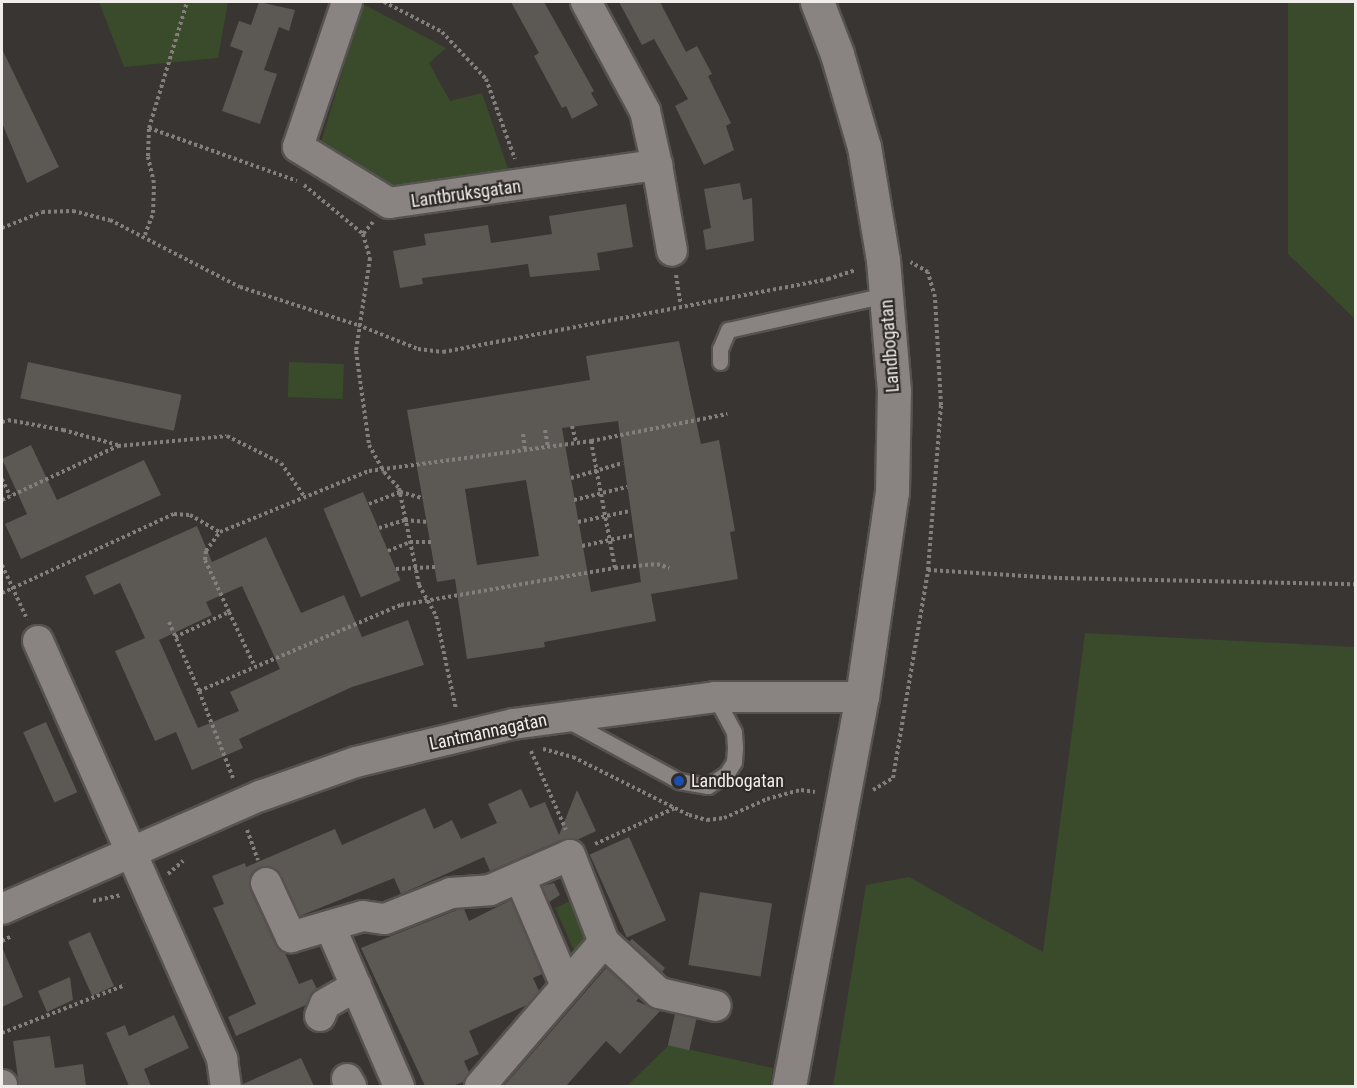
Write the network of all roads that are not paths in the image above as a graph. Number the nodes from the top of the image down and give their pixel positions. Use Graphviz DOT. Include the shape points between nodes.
graph roads {
  1 [pos="347,2"];
  2 [pos="586,2"];
  3 [pos="817,2"];
  4 [pos="657,165"];
  5 [pos="672,251"];
  6 [pos="886,295"];
  7 [pos="720,362"];
  8 [pos="38,641"];
  9 [pos="714,697"];
  10 [pos="862,697"];
  11 [pos="560,717"];
  12 [pos="132,852"];
  13 [pos="520,878"];
  14 [pos="266,883"];
  15 [pos="2,909"];
  16 [pos="330,926"];
  17 [pos="604,942"];
  18 [pos="356,986"];
  19 [pos="566,986"];
  20 [pos="716,1006"];
  21 [pos="320,1016"];
  22 [pos="226,1086"];
  23 [pos="399,1086"];
  24 [pos="480,1086"];
  25 [pos="789,1086"];
  1 -- 4 [label="street, Lantbruksgatan" via="298,147 388,203"];
  2 -- 4 [label="street" via="645,111"];
  3 -- 6 [label="street, Landbogatan" via="864,147"];
  4 -- 5 [label="street"];
  6 -- 7 [label="lane" via="728,330 720,349"];
  6 -- 10 [label="street, Landbogatan" via="894,392 892,492"];
  8 -- 12 [label="street"];
  9 -- 10 [label="street, Lantmannagatan"];
  9 -- 11 [label="street, Lantmannagatan"];
  9 -- 11 [label="lane" via="734,732 734,762 728,773 708,786 679,781"];
  10 -- 25 [label="street, Landbogatan"];
  11 -- 12 [label="street, Lantmannagatan" via="356,762 260,796"];
  12 -- 15 [label="street, Lantmannagatan"];
  12 -- 22 [label="street" via="222,1059"];
  13 -- 16 [label="street" via="490,890 451,893 385,919 363,916"];
  13 -- 17 [label="street" via="573,854"];
  13 -- 19 [label="street"];
  14 -- 16 [label="street" via="291,937"];
  16 -- 18 [label="street"];
  17 -- 19 [label="street"];
  17 -- 20 [label="street" via="659,993"];
  18 -- 21 [label="street" via="325,1004"];
  18 -- 23 [label="street"];
  19 -- 24 [label="street"];
}
